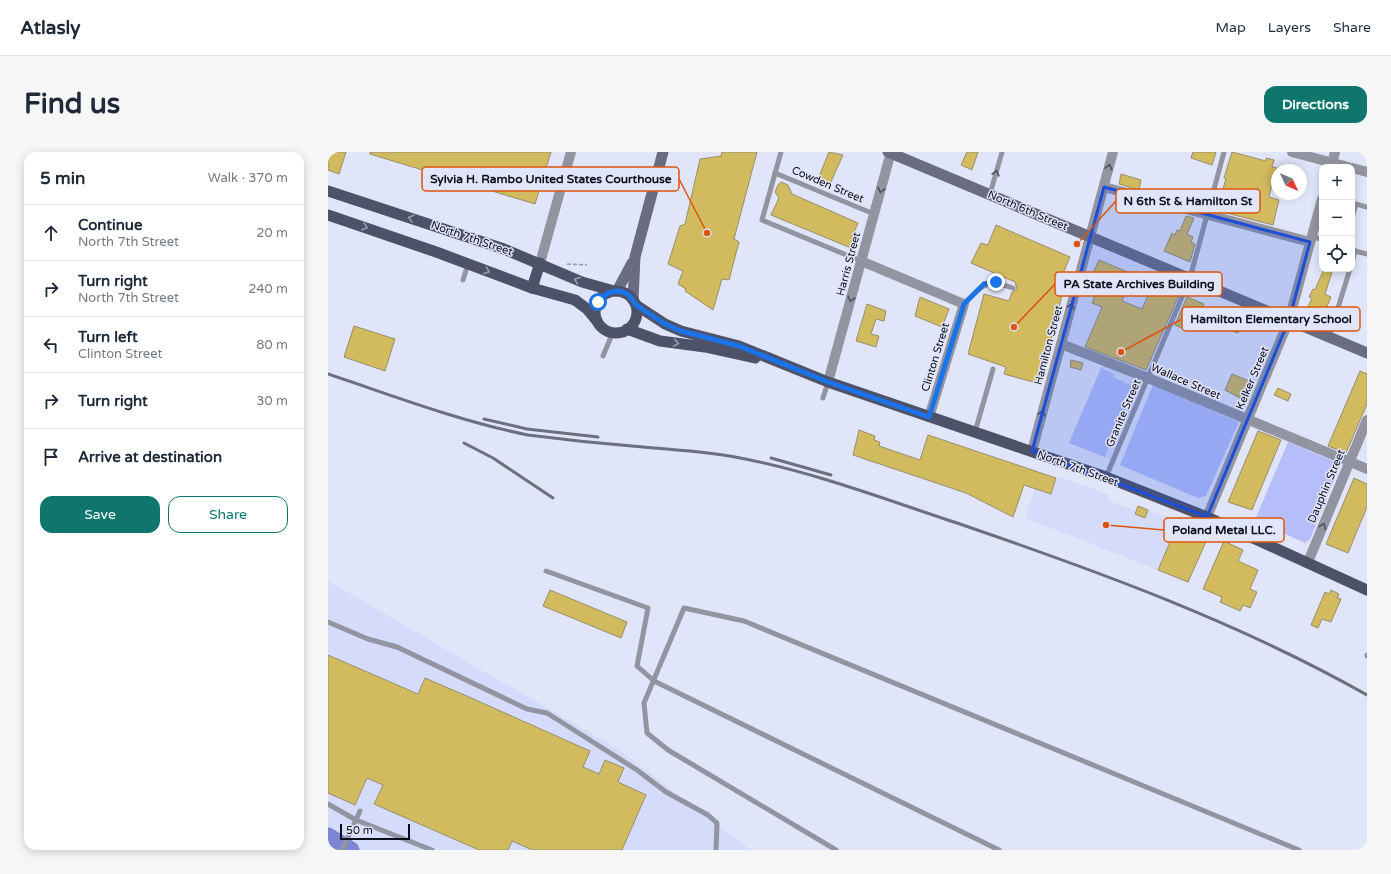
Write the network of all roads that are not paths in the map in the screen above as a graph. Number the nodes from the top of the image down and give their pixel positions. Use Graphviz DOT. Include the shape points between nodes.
graph roads {
  1 [pos="571,152"];
  2 [pos="663,152"];
  3 [pos="780,152"];
  4 [pos="890,152"];
  5 [pos="1002,152"];
  6 [pos="1113,152"];
  7 [pos="1224,152"];
  8 [pos="1292,152"];
  9 [pos="1335,152"];
  10 [pos="1328,164"];
  11 [pos="1331,164"];
  12 [pos="1355,169"];
  13 [pos="775,172"];
  14 [pos="1367,172"];
  15 [pos="1104,187"];
  16 [pos="328,191"];
  17 [pos="990,194"];
  18 [pos="1322,200"];
  19 [pos="1367,207"];
  20 [pos="1355,208"];
  21 [pos="874,214"];
  22 [pos="1207,214"];
  23 [pos="328,215"];
  24 [pos="1090,236"];
  25 [pos="1315,239"];
  26 [pos="1355,249"];
  27 [pos="1367,254"];
  28 [pos="635,257"];
  29 [pos="861,261"];
  30 [pos="540,263"];
  31 [pos="468,264"];
  32 [pos="1349,272"];
  33 [pos="1190,278"];
  34 [pos="463,280"];
  35 [pos="532,288"];
  36 [pos="1014,288"];
  37 [pos="615,291"];
  38 [pos="634,302"];
  39 [pos="964,304"];
  40 [pos="1289,320"];
  41 [pos="597,321"];
  42 [pos="627,329"];
  43 [pos="613,332"];
  44 [pos="1329,337"];
  45 [pos="1061,344"];
  46 [pos="1367,353"];
  47 [pos="603,356"];
  48 [pos="782,364"];
  49 [pos="993,369"];
  50 [pos="1148,378"];
  51 [pos="828,382"];
  52 [pos="823,398"];
  53 [pos="929,417"];
  54 [pos="1247,419"];
  55 [pos="1367,420"];
  56 [pos="975,432"];
  57 [pos="1032,451"];
  58 [pos="1349,462"];
  59 [pos="1367,469"];
  60 [pos="1106,477"];
  61 [pos="1207,517"];
  62 [pos="1308,562"];
  63 [pos="546,571"];
  64 [pos="1367,590"];
  65 [pos="328,622"];
  66 [pos="654,681"];
  67 [pos="328,804"];
  68 [pos="360,811"];
  69 [pos="356,820"];
  70 [pos="342,850"];
  71 [pos="432,850"];
  72 [pos="716,850"];
  73 [pos="836,850"];
  74 [pos="999,850"];
  75 [pos="1299,850"];
  1 -- 30 [label="street"];
  2 -- 28 [label="main road"];
  3 -- 13 [label="lane"];
  4 -- 17 [label="main road, North 6th Street"];
  4 -- 21 [label="street, Harris Street, one-way"];
  17 -- 5 [label="lane, one-way"];
  15 -- 6 [label="street, Hamilton Street, one-way"];
  7 -- 22 [label="lane, Granite Street"];
  8 -- 10 [label="street"];
  9 -- 11 [label="street"];
  12 -- 14 [label="street"];
  13 -- 21 [label="lane, Cowden Street"];
  13 -- 29 [label="lane" via="762,220"];
  15 -- 22 [label="street"];
  15 -- 24 [label="street, Hamilton Street"];
  30 -- 16 [label="main road, North 7th Street, one-way"];
  17 -- 24 [label="main road, North 6th Street"];
  18 -- 25 [label="street, Kelker Street"];
  19 -- 20 [label="lane" via="1356,204"];
  21 -- 29 [label="street, Harris Street"];
  22 -- 25 [label="street"];
  22 -- 33 [label="lane, Granite Street"];
  23 -- 31 [label="main road, one-way"];
  24 -- 33 [label="main road, North 6th Street"];
  45 -- 24 [label="street, Hamilton Street, one-way"];
  25 -- 40 [label="street, Kelker Street"];
  26 -- 27 [label="lane"];
  28 -- 37 [label="main road"];
  28 -- 38 [label="main road"];
  29 -- 39 [label="street"];
  29 -- 51 [label="street, Harris Street, one-way"];
  30 -- 35 [label="main road"];
  37 -- 30 [label="main road, North 7th Street, one-way" via="582,282"];
  31 -- 34 [label="lane"];
  31 -- 35 [label="main road, one-way"];
  32 -- 44 [label="lane"];
  33 -- 40 [label="main road, North 6th Street"];
  33 -- 50 [label="lane, Granite Street"];
  35 -- 41 [label="main road" via="575,300"];
  36 -- 39 [label="lane" via="996,282 984,284"];
  37 -- 38 [label="main road, North 7th Street" via="629,295"];
  37 -- 41 [label="main road" via="608,293 598,302"];
  38 -- 42 [label="main road" via="636,319"];
  38 -- 48 [label="main road, North 7th Street" via="665,324 681,331 739,346"];
  39 -- 53 [label="street, Clinton Street"];
  40 -- 44 [label="main road, North 6th Street"];
  40 -- 54 [label="street, Kelker Street"];
  41 -- 43 [label="main road"];
  42 -- 43 [label="main road"];
  42 -- 48 [label="main road, North 7th Street, one-way" via="660,341 705,347"];
  43 -- 47 [label="lane"];
  44 -- 46 [label="main road, North 6th Street"];
  45 -- 50 [label="street, Wallace Street"];
  57 -- 45 [label="street, Hamilton Street, one-way"];
  48 -- 51 [label="main road, North 7th Street"];
  49 -- 56 [label="lane"];
  50 -- 54 [label="street, Wallace Street"];
  50 -- 60 [label="lane, Granite Street"];
  51 -- 52 [label="lane"];
  51 -- 53 [label="main road, North 7th Street"];
  53 -- 56 [label="main road, North 7th Street"];
  54 -- 58 [label="street, Wallace Street"];
  54 -- 61 [label="street, Kelker Street"];
  55 -- 58 [label="street, Dauphin Street"];
  56 -- 57 [label="main road, North 7th Street"];
  57 -- 60 [label="main road, North 7th Street"];
  58 -- 59 [label="street, Wallace Street"];
  62 -- 58 [label="street, Dauphin Street, one-way"];
  60 -- 61 [label="main road, North 7th Street"];
  61 -- 62 [label="main road, North 7th Street"];
  62 -- 64 [label="main road, North 7th Street"];
  63 -- 66 [label="lane" via="648,608 637,666"];
  65 -- 72 [label="lane" via="368,639 397,647 527,709 547,713 637,770 666,792 708,815 717,823"];
  66 -- 73 [label="lane" via="644,703 647,733 668,750"];
  66 -- 74 [label="lane"];
  66 -- 75 [label="lane" via="684,608 744,622"];
  67 -- 69 [label="lane"];
  68 -- 69 [label="lane"];
  69 -- 70 [label="lane"];
  69 -- 71 [label="lane"];
}
